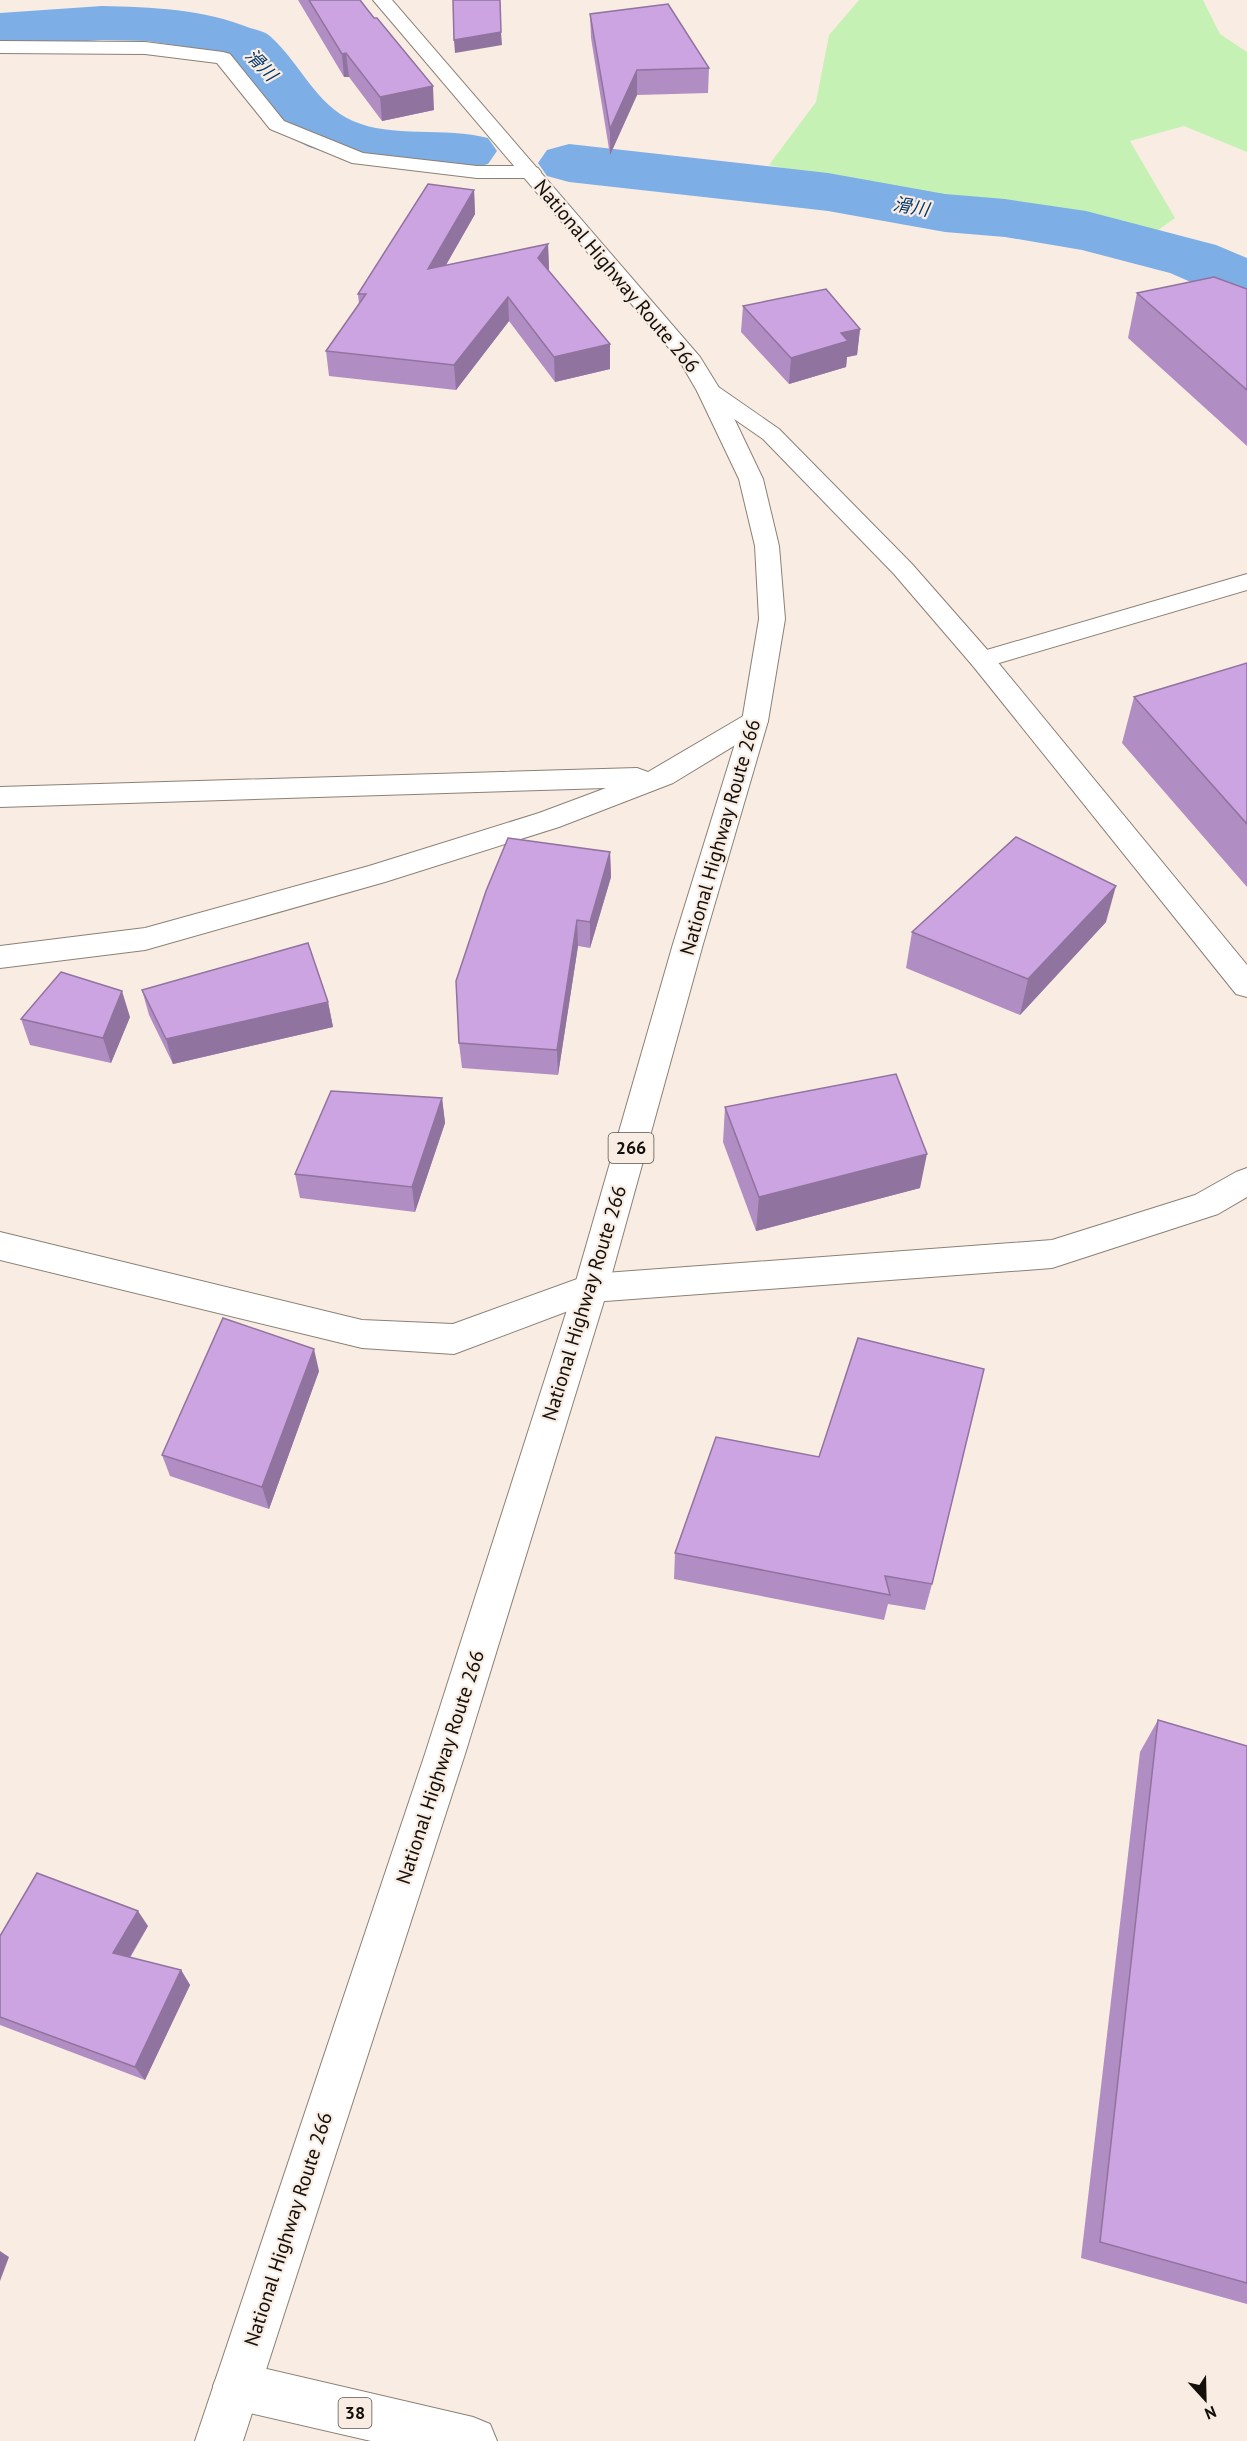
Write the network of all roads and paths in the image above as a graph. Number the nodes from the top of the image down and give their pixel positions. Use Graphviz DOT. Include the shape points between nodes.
graph roads {
  1 [pos="382,0"];
  2 [pos="0,46"];
  3 [pos="531,172"];
  4 [pos="709,391"];
  5 [pos="1247,582"];
  6 [pos="981,660"];
  7 [pos="756,721"];
  8 [pos="663,776"];
  9 [pos="0,797"];
  10 [pos="0,957"];
  11 [pos="1247,986"];
  12 [pos="1247,1181"];
  13 [pos="0,1246"];
  14 [pos="591,1288"];
  15 [pos="237,2386"];
  16 [pos="219,2441"];
  17 [pos="473,2441"];
  1 -- 3 [label="main road, National Highway Route 266 / 266"];
  2 -- 3 [label="main road" via="145,48 223,58 277,125 359,159 477,172"];
  3 -- 4 [label="main road, National Highway Route 266 / 266" via="689,357"];
  4 -- 6 [label="main road" via="771,434 903,569"];
  4 -- 7 [label="main road, National Highway Route 266 / 266" via="751,479 767,546 772,619"];
  5 -- 6 [label="main road"];
  6 -- 11 [label="main road"];
  7 -- 8 [label="main road"];
  7 -- 14 [label="main road, National Highway Route 266 / 266"];
  8 -- 9 [label="main road"];
  8 -- 10 [label="main road" via="538,824 375,875 144,939"];
  12 -- 14 [label="main road" via="1206,1204 1052,1254"];
  13 -- 14 [label="main road" via="362,1334 454,1339"];
  14 -- 15 [label="main road, National Highway Route 266 / 266" via="445,1754"];
  15 -- 16 [label="main road, 266"];
  15 -- 17 [label="main road, 38"];
}
